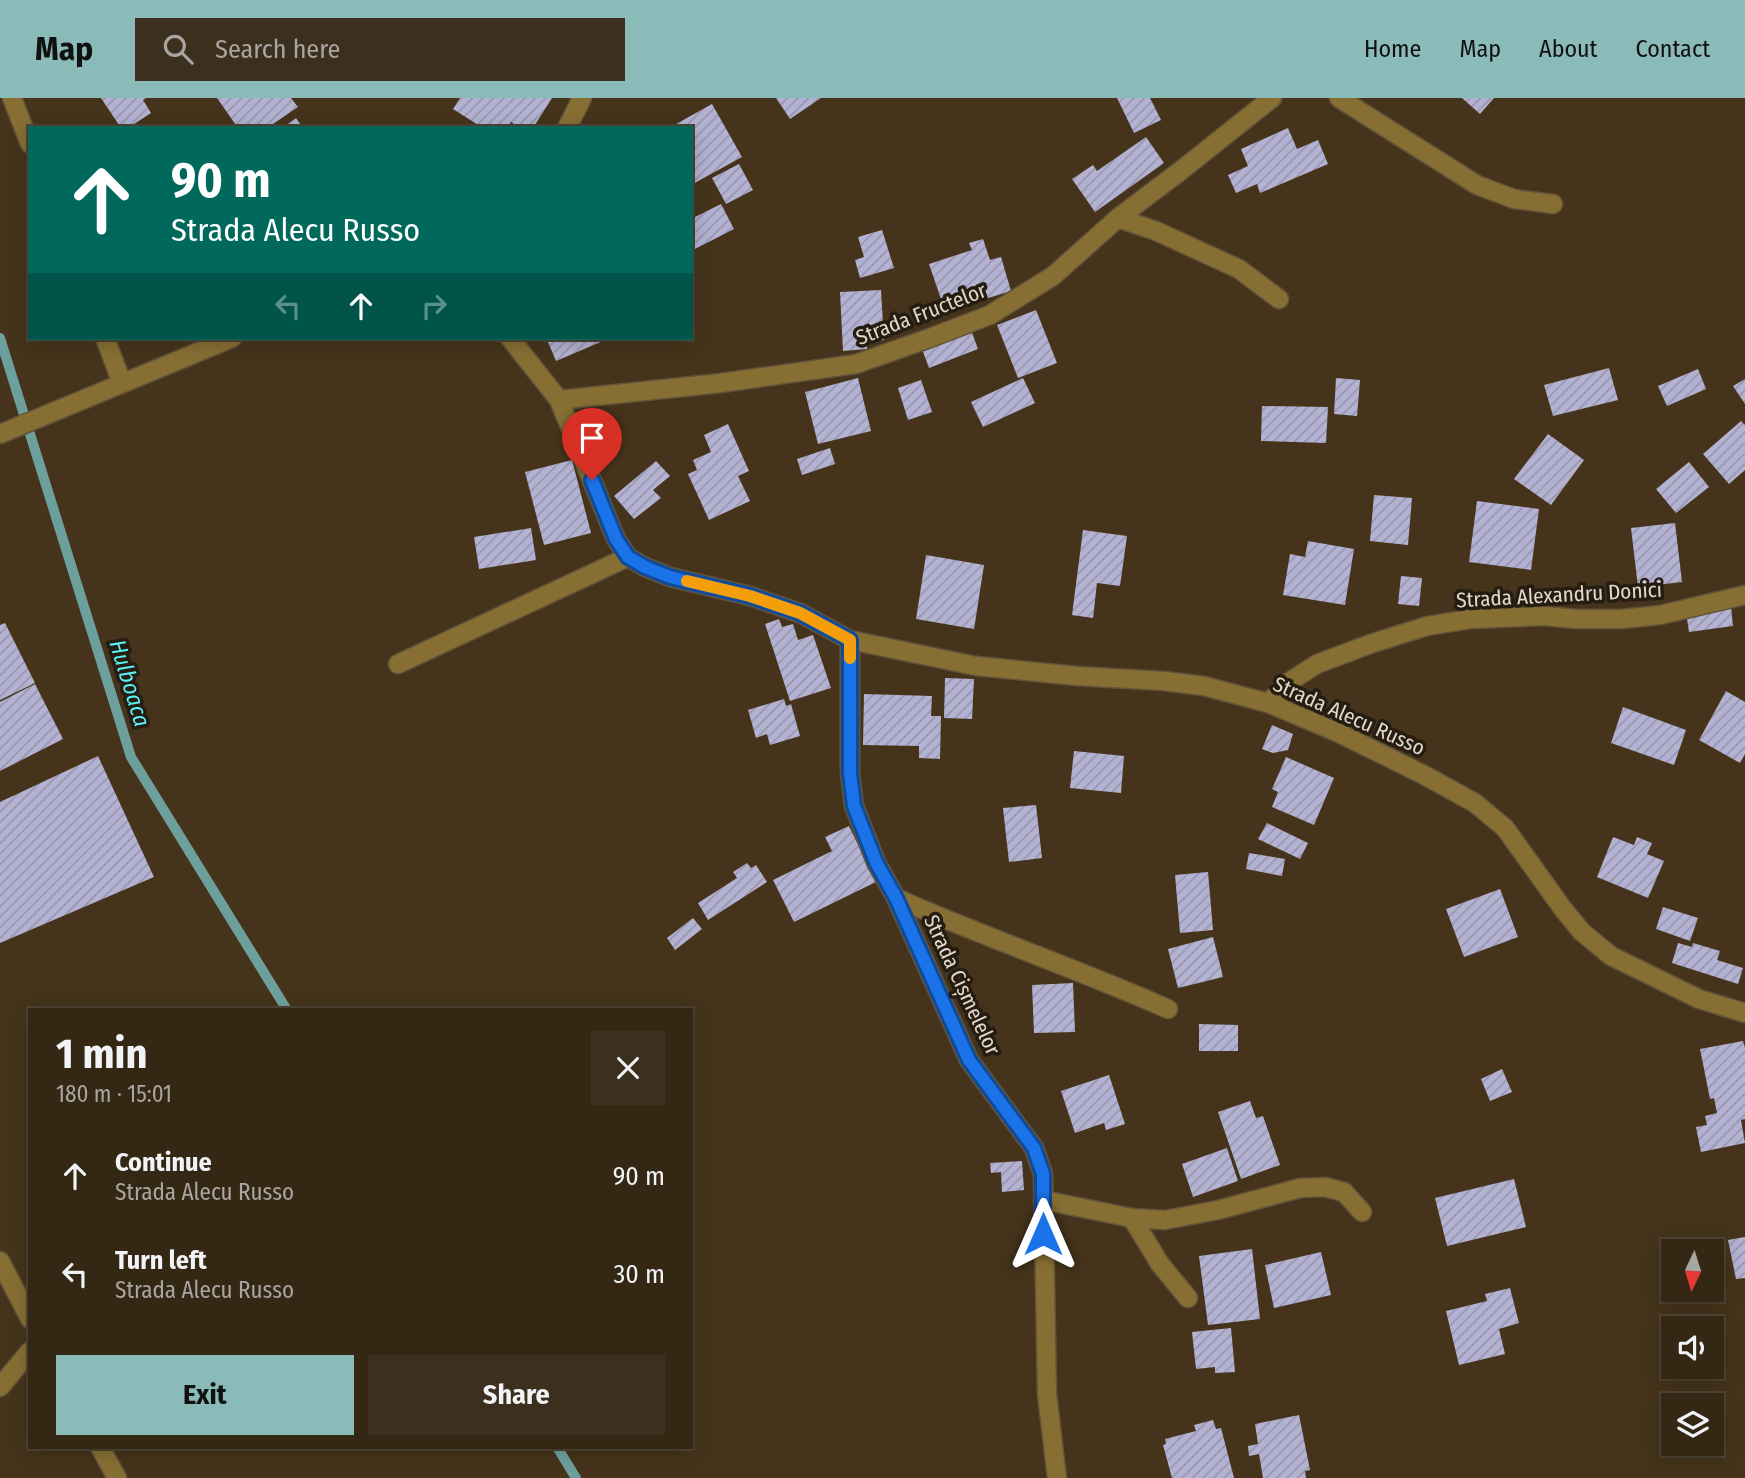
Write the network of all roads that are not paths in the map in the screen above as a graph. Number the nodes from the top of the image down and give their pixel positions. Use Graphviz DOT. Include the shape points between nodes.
graph roads {
  1 [pos="12,98"];
  2 [pos="583,98"];
  3 [pos="1272,98"];
  4 [pos="1339,98"];
  5 [pos="568,126"];
  6 [pos="28,139"];
  7 [pos="1553,204"];
  8 [pos="1118,218"];
  9 [pos="1279,299"];
  10 [pos="106,340"];
  11 [pos="227,340"];
  12 [pos="512,340"];
  13 [pos="122,383"];
  14 [pos="559,400"];
  15 [pos="0,433"];
  16 [pos="628,557"];
  17 [pos="1745,595"];
  18 [pos="850,640"];
  19 [pos="398,664"];
  20 [pos="1268,703"];
  21 [pos="896,898"];
  22 [pos="1168,1009"];
  23 [pos="1745,1013"];
  24 [pos="1044,1200"];
  25 [pos="1362,1212"];
  26 [pos="1132,1218"];
  27 [pos="0,1261"];
  28 [pos="1188,1298"];
  29 [pos="28,1315"];
  30 [pos="28,1353"];
  31 [pos="0,1387"];
  32 [pos="101,1449"];
  33 [pos="117,1478"];
  34 [pos="1057,1478"];
  1 -- 6 [label="street"];
  2 -- 5 [label="street"];
  3 -- 8 [label="street, Strada Fructelor"];
  4 -- 7 [label="street" via="1477,185 1514,199"];
  8 -- 9 [label="street" via="1239,269"];
  8 -- 14 [label="street, Strada Fructelor" via="1053,276 990,315 856,364"];
  10 -- 13 [label="street"];
  11 -- 13 [label="street"];
  12 -- 14 [label="street"];
  13 -- 15 [label="street"];
  14 -- 16 [label="street" via="616,539"];
  16 -- 18 [label="street, Strada Alecu Russo" via="670,577 800,613"];
  16 -- 19 [label="street"];
  17 -- 20 [label="street, Strada Alexandru Donici" via="1621,619 1483,618 1427,626 1317,664"];
  18 -- 20 [label="street, Strada Alecu Russo" via="976,666 1204,686"];
  18 -- 21 [label="street, Strada Cișmelelor" via="854,806"];
  20 -- 23 [label="street, Strada Alecu Russo" via="1352,739 1475,803 1505,828 1570,917 1611,956 1699,999"];
  21 -- 22 [label="street, Strada Cișmelelor"];
  21 -- 24 [label="street, Strada Cișmelelor" via="969,1060 1034,1148 1043,1174"];
  24 -- 26 [label="street"];
  24 -- 34 [label="street, Strada Cișmelelor" via="1048,1394"];
  25 -- 26 [label="street" via="1344,1192 1325,1187 1300,1188 1165,1220"];
  26 -- 28 [label="street"];
  27 -- 29 [label="street"];
  30 -- 31 [label="street"];
  32 -- 33 [label="street"];
}
